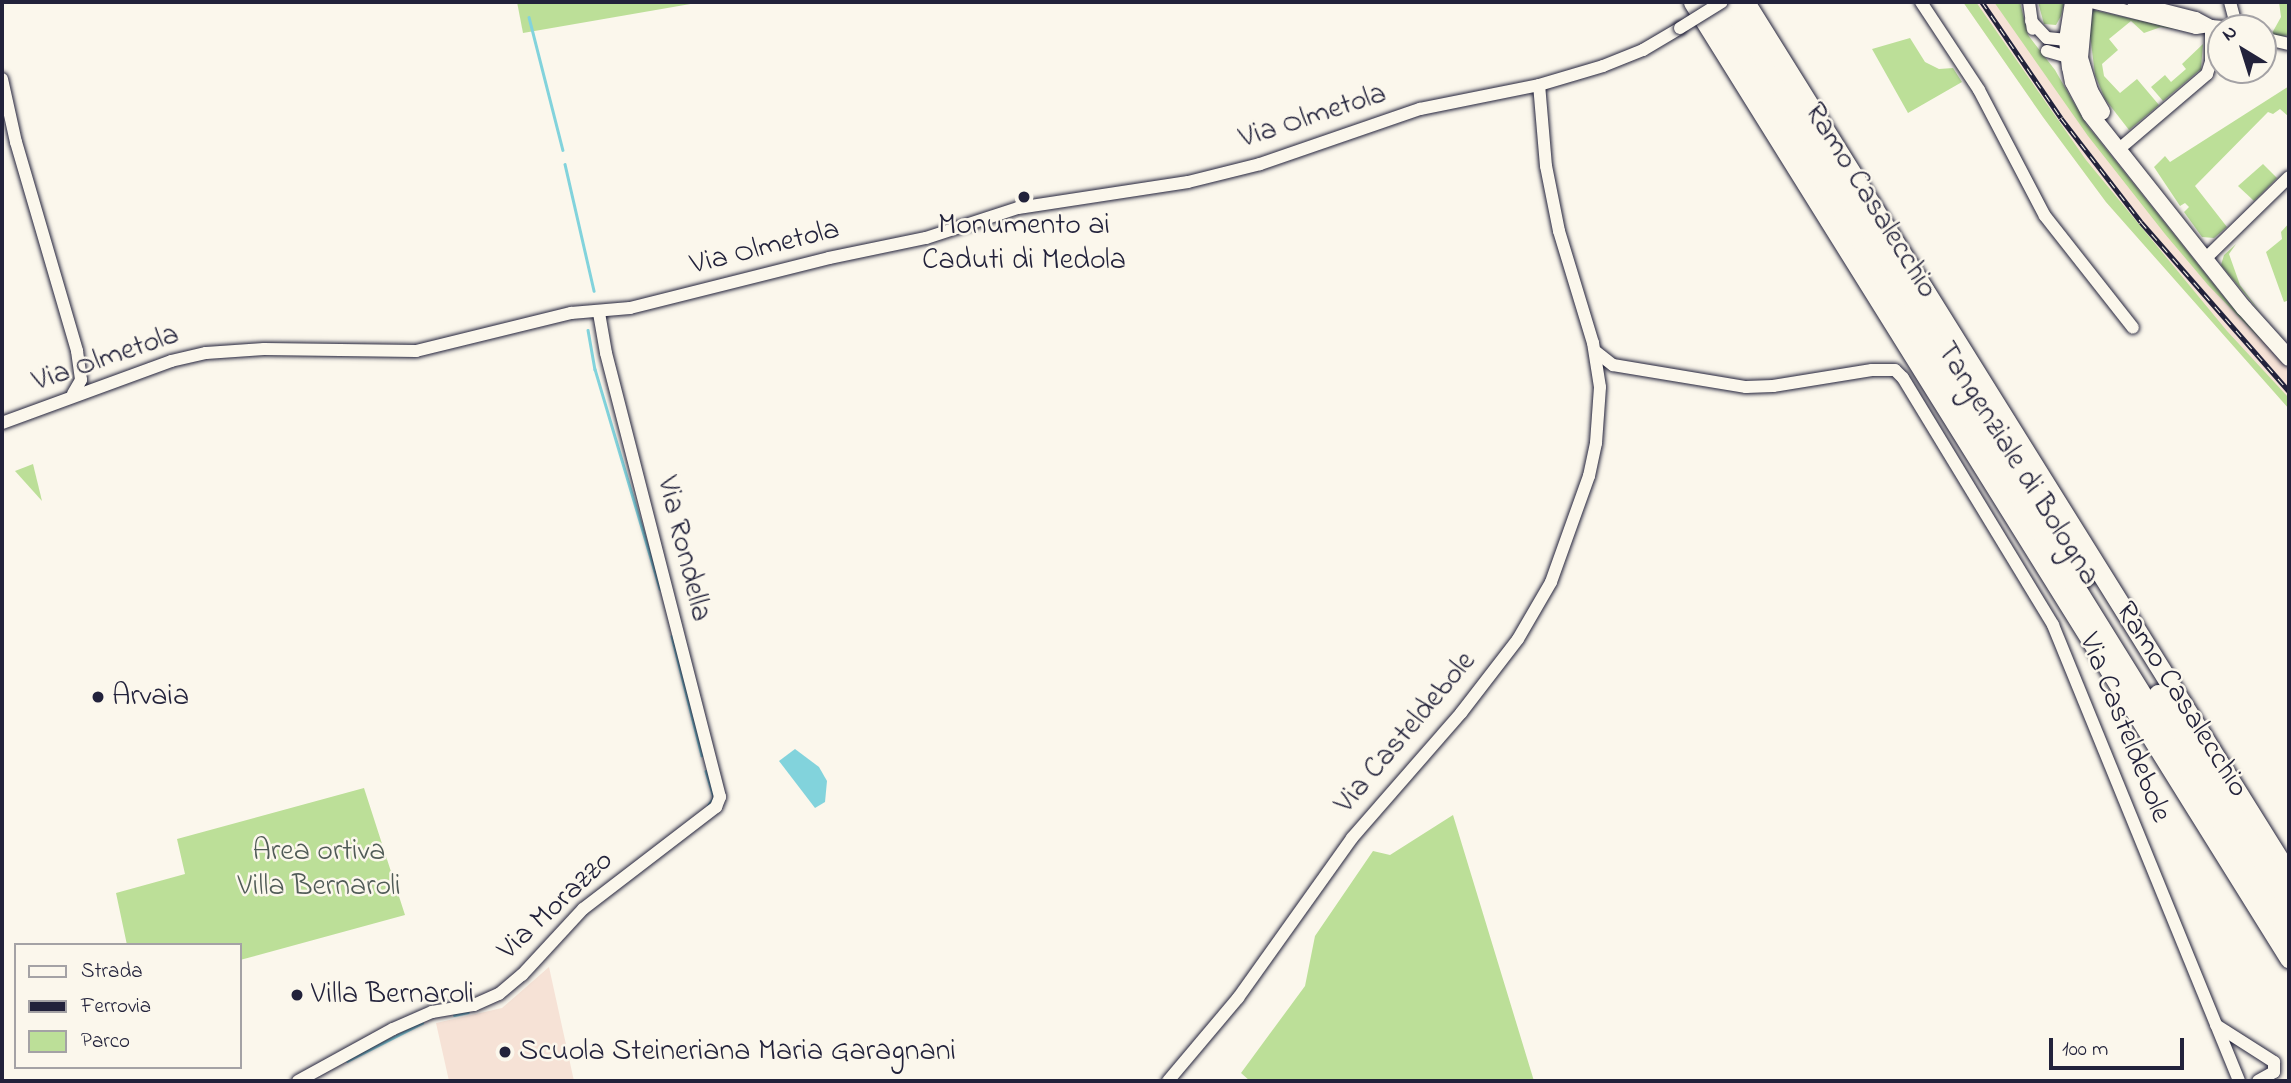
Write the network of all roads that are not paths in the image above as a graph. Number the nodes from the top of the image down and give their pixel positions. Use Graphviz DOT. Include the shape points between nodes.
graph roads {
  1 [pos="1693,2"];
  2 [pos="1712,2"];
  3 [pos="1722,2"];
  4 [pos="1728,2"];
  5 [pos="1745,2"];
  6 [pos="1922,2"];
  7 [pos="2029,2"];
  8 [pos="2073,2"];
  9 [pos="2085,2"];
  10 [pos="2091,2"];
  11 [pos="2133,2"];
  12 [pos="2031,21"];
  13 [pos="2207,24"];
  14 [pos="2207,27"];
  15 [pos="2069,52"];
  16 [pos="2207,74"];
  17 [pos="2,79"];
  18 [pos="1541,84"];
  19 [pos="2125,144"];
  20 [pos="2289,177"];
  21 [pos="2183,230"];
  22 [pos="2205,259"];
  23 [pos="599,313"];
  24 [pos="2133,328"];
  25 [pos="1595,351"];
  26 [pos="2289,358"];
  27 [pos="1614,365"];
  28 [pos="1600,378"];
  29 [pos="73,394"];
  30 [pos="2,423"];
  31 [pos="720,797"];
  32 [pos="2289,875"];
  33 [pos="2289,904"];
  34 [pos="2289,931"];
  35 [pos="2289,958"];
  36 [pos="2216,1025"];
  37 [pos="298,1081"];
  38 [pos="1168,1081"];
  39 [pos="2239,1081"];
  40 [pos="2258,1081"];
  1 -- 35 [label="highway, Tangenziale di Bologna"];
  2 -- 34 [label="highway, Ramo Casalecchio"];
  3 -- 18 [label="street, bridge" via="1616,62"];
  4 -- 33 [label="highway, Ramo Casalecchio"];
  5 -- 32 [label="highway, Tangenziale di Bologna"];
  6 -- 24 [label="street" via="1979,90 2045,216"];
  7 -- 12 [label="street"];
  8 -- 15 [label="main road"];
  9 -- 15 [label="main road"];
  10 -- 14 [label="street" via="2196,28"];
  11 -- 13 [label="street"];
  12 -- 15 [label="street"];
  12 -- 15 [label="street" via="2037,40 2047,51"];
  15 -- 19 [label="main road"];
  15 -- 21 [label="main road" via="2073,82 2095,122"];
  16 -- 19 [label="street"];
  17 -- 29 [label="street" via="77,351 81,380"];
  18 -- 23 [label="street, Via Olmetola" via="1420,109 1271,160 1188,182 1018,208 926,238"];
  18 -- 25 [label="street, Via Casteldebole" via="1546,166 1559,231"];
  19 -- 21 [label="main road"];
  20 -- 22 [label="street"];
  21 -- 22 [label="main road"];
  22 -- 26 [label="main road"];
  23 -- 29 [label="street, Via Olmetola" via="571,313 416,351 205,353 170,360 107,386"];
  23 -- 31 [label="street, Via Rondella"];
  25 -- 27 [label="street, Via Casteldebole"];
  25 -- 28 [label="street, Via Casteldebole"];
  27 -- 28 [label="street"];
  27 -- 36 [label="street, Via Casteldebole" via="1746,387 1872,370 1895,370 1903,378 2053,625"];
  28 -- 38 [label="street, Via Casteldebole" via="1597,443 1589,476 1539,606 1461,713 1352,838 1238,998"];
  29 -- 30 [label="street, Via Olmetola"];
  31 -- 37 [label="street, Via Morazzo" via="716,807 690,829 583,909 499,994 474,1005 432,1012"];
  36 -- 39 [label="street, Via Casteldebole"];
  36 -- 40 [label="street" via="2274,1062 2274,1072"];
}
